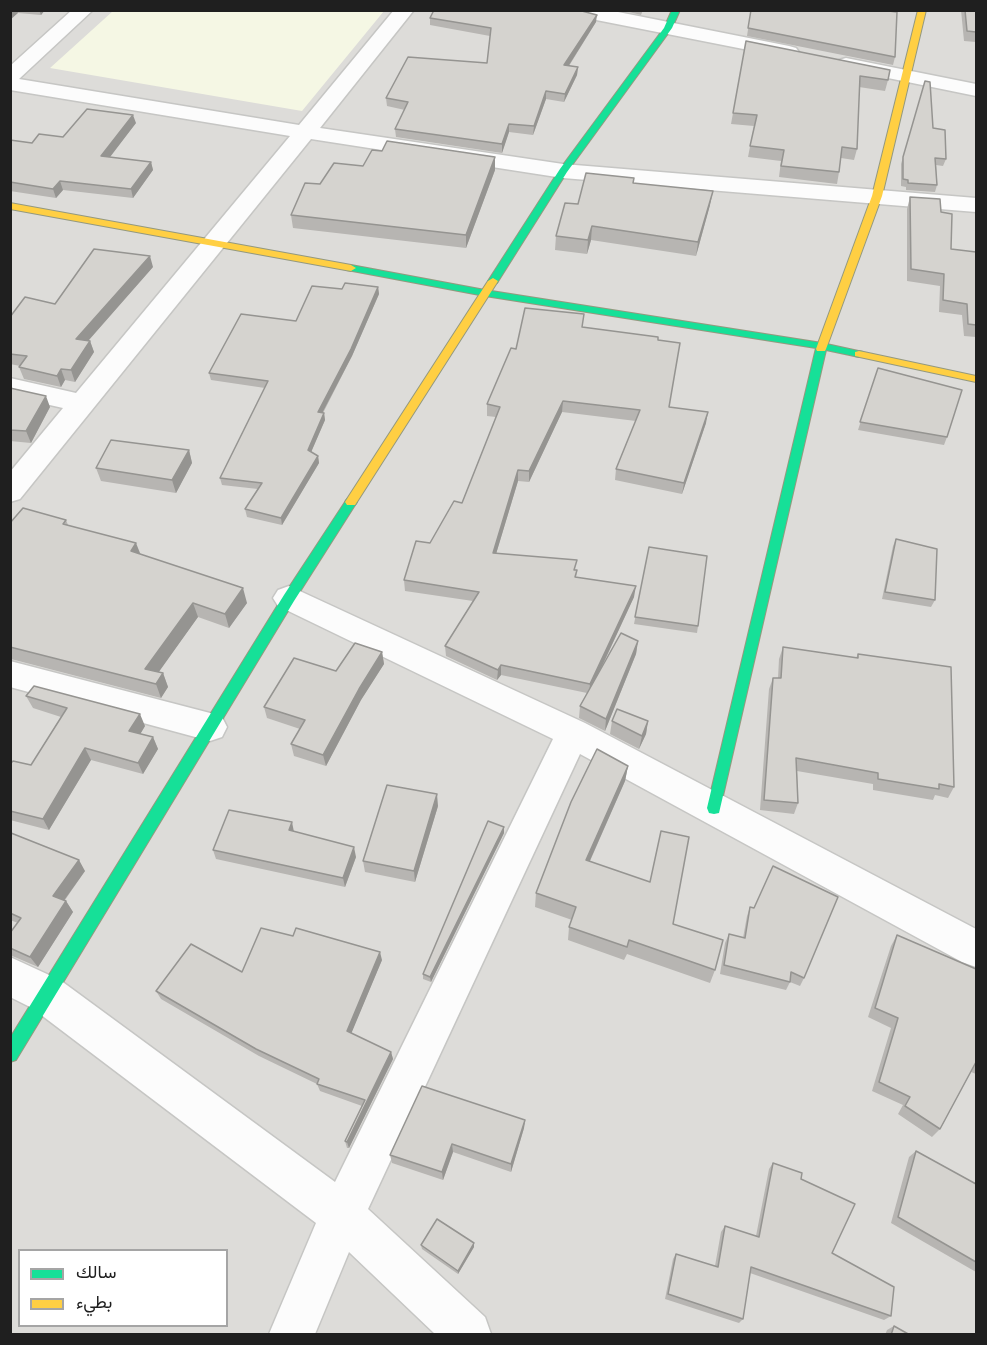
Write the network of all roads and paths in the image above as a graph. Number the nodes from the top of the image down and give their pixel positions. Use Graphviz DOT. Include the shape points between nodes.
graph roads {
  1 [pos="84,10"];
  2 [pos="405,10"];
  3 [pos="576,10"];
  4 [pos="922,10"];
  5 [pos="672,19"];
  6 [pos="804,55"];
  7 [pos="827,60"];
  8 [pos="907,76"];
  9 [pos="10,77"];
  10 [pos="10,84"];
  11 [pos="976,90"];
  12 [pos="304,132"];
  13 [pos="563,171"];
  14 [pos="877,196"];
  15 [pos="976,205"];
  16 [pos="10,206"];
  17 [pos="215,243"];
  18 [pos="485,293"];
  19 [pos="822,346"];
  20 [pos="976,379"];
  21 [pos="10,387"];
  22 [pos="84,404"];
  23 [pos="10,492"];
  24 [pos="289,598"];
  25 [pos="10,674"];
  26 [pos="210,727"];
  27 [pos="573,733"];
  28 [pos="714,808"];
  29 [pos="976,949"];
  30 [pos="28,985"];
  31 [pos="10,1054"];
  32 [pos="342,1215"];
  33 [pos="292,1335"];
  34 [pos="468,1335"];
  1 -- 9 [label="street"];
  2 -- 12 [label="street"];
  3 -- 5 [label="street"];
  4 -- 8 [label="street"];
  5 -- 6 [label="street"];
  5 -- 13 [label="street"];
  7 -- 8 [label="street"];
  8 -- 11 [label="street"];
  8 -- 14 [label="street"];
  10 -- 12 [label="street"];
  12 -- 13 [label="street"];
  12 -- 17 [label="street"];
  13 -- 14 [label="street"];
  13 -- 18 [label="street"];
  14 -- 15 [label="street"];
  14 -- 19 [label="street"];
  16 -- 17 [label="street"];
  17 -- 18 [label="street"];
  17 -- 22 [label="street"];
  18 -- 19 [label="street"];
  18 -- 24 [label="street"];
  19 -- 20 [label="street"];
  19 -- 28 [label="street"];
  21 -- 22 [label="street"];
  22 -- 23 [label="street"];
  24 -- 26 [label="street"];
  24 -- 27 [label="street"];
  25 -- 26 [label="street"];
  26 -- 30 [label="street"];
  27 -- 28 [label="street"];
  27 -- 32 [label="street"];
  28 -- 29 [label="street"];
  30 -- 31 [label="street"];
  30 -- 32 [label="street"];
  32 -- 33 [label="street"];
  32 -- 34 [label="street"];
}
